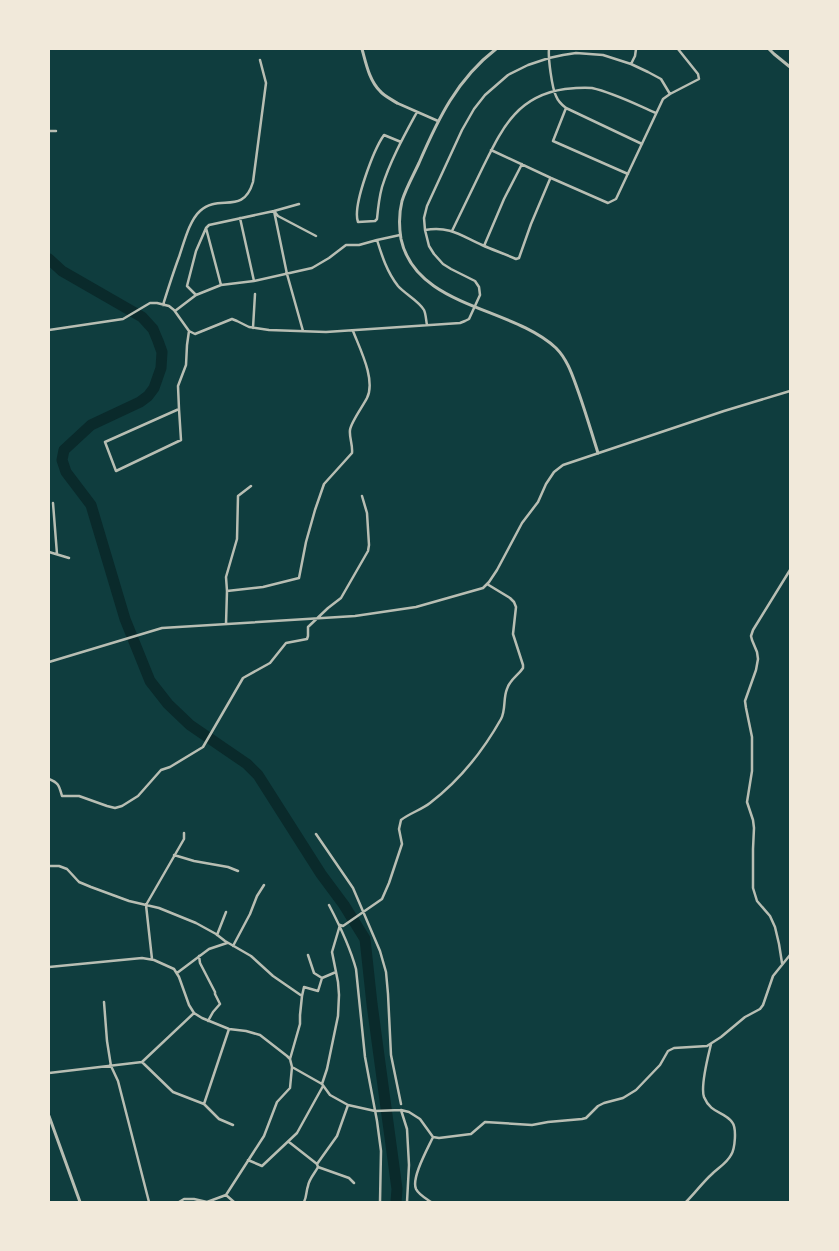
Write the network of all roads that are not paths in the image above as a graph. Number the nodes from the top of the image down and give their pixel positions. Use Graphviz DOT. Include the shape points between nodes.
graph roads {
  1 [pos="362,49"];
  2 [pos="496,49"];
  3 [pos="549,49"];
  4 [pos="591,49"];
  5 [pos="636,49"];
  6 [pos="678,49"];
  7 [pos="769,49"];
  8 [pos="590,54"];
  9 [pos="549,58"];
  10 [pos="260,60"];
  11 [pos="632,64"];
  12 [pos="790,66"];
  13 [pos="554,91"];
  14 [pos="670,94"];
  15 [pos="397,103"];
  16 [pos="566,108"];
  17 [pos="418,112"];
  18 [pos="656,113"];
  19 [pos="438,121"];
  20 [pos="49,131"];
  21 [pos="56,131"];
  22 [pos="401,142"];
  23 [pos="642,144"];
  24 [pos="492,150"];
  25 [pos="522,164"];
  26 [pos="628,174"];
  27 [pos="551,178"];
  28 [pos="299,204"];
  29 [pos="274,211"];
  30 [pos="240,218"];
  31 [pos="206,228"];
  32 [pos="425,230"];
  33 [pos="452,231"];
  34 [pos="400,235"];
  35 [pos="316,236"];
  36 [pos="377,240"];
  37 [pos="484,246"];
  38 [pos="287,274"];
  39 [pos="254,282"];
  40 [pos="220,285"];
  41 [pos="255,294"];
  42 [pos="196,295"];
  43 [pos="163,305"];
  44 [pos="474,306"];
  45 [pos="175,311"];
  46 [pos="427,326"];
  47 [pos="253,328"];
  48 [pos="49,330"];
  49 [pos="189,331"];
  50 [pos="303,331"];
  51 [pos="353,331"];
  52 [pos="790,391"];
  53 [pos="179,409"];
  54 [pos="598,453"];
  55 [pos="251,486"];
  56 [pos="362,496"];
  57 [pos="53,503"];
  58 [pos="49,552"];
  59 [pos="56,554"];
  60 [pos="69,558"];
  61 [pos="790,570"];
  62 [pos="487,584"];
  63 [pos="227,591"];
  64 [pos="318,618"];
  65 [pos="226,624"];
  66 [pos="49,662"];
  67 [pos="49,779"];
  68 [pos="184,833"];
  69 [pos="316,834"];
  70 [pos="174,856"];
  71 [pos="49,866"];
  72 [pos="238,870"];
  73 [pos="264,885"];
  74 [pos="146,905"];
  75 [pos="329,906"];
  76 [pos="226,912"];
  77 [pos="363,912"];
  78 [pos="341,925"];
  79 [pos="217,935"];
  80 [pos="227,943"];
  81 [pos="233,946"];
  82 [pos="790,954"];
  83 [pos="308,955"];
  84 [pos="199,956"];
  85 [pos="152,960"];
  86 [pos="782,963"];
  87 [pos="49,967"];
  88 [pos="336,972"];
  89 [pos="177,973"];
  90 [pos="322,978"];
  91 [pos="302,996"];
  92 [pos="104,1002"];
  93 [pos="194,1013"];
  94 [pos="208,1021"];
  95 [pos="229,1030"];
  96 [pos="710,1044"];
  97 [pos="290,1059"];
  98 [pos="142,1062"];
  99 [pos="112,1066"];
  100 [pos="292,1067"];
  101 [pos="49,1073"];
  102 [pos="322,1085"];
  103 [pos="204,1104"];
  104 [pos="401,1104"];
  105 [pos="348,1105"];
  106 [pos="401,1110"];
  107 [pos="377,1112"];
  108 [pos="49,1116"];
  109 [pos="234,1125"];
  110 [pos="433,1137"];
  111 [pos="288,1142"];
  112 [pos="248,1160"];
  113 [pos="318,1166"];
  114 [pos="354,1183"];
  115 [pos="226,1195"];
  116 [pos="80,1202"];
  117 [pos="149,1202"];
  118 [pos="179,1202"];
  119 [pos="234,1202"];
  120 [pos="304,1202"];
  121 [pos="380,1202"];
  122 [pos="407,1202"];
  123 [pos="432,1202"];
  124 [pos="686,1202"];
  1 -- 15 [label="street" via="374,84"];
  2 -- 19 [label="street" via="464,80"];
  3 -- 9 [label="street"];
  4 -- 8 [label="street"];
  5 -- 11 [label="street"];
  6 -- 14 [label="street" via="699,79"];
  7 -- 12 [label="street"];
  8 -- 9 [label="street"];
  8 -- 11 [label="street"];
  9 -- 13 [label="street"];
  9 -- 32 [label="street" via="508,74 474,109 427,206"];
  10 -- 43 [label="street" via="266,83 250,191 239,201 208,205 195,216"];
  11 -- 14 [label="street" via="661,80"];
  13 -- 16 [label="street"];
  13 -- 18 [label="street" via="590,88"];
  13 -- 24 [label="street" via="530,101 517,112 500,132"];
  14 -- 18 [label="street" via="663,99"];
  15 -- 17 [label="street"];
  16 -- 23 [label="street"];
  16 -- 26 [label="street" via="553,140"];
  17 -- 19 [label="street"];
  17 -- 22 [label="street"];
  18 -- 23 [label="street"];
  19 -- 34 [label="street" via="402,203"];
  20 -- 21 [label="street"];
  22 -- 22 [label="street" via="384,182 377,219 358,222 359,200 379,142 384,135"];
  23 -- 26 [label="street"];
  24 -- 25 [label="street"];
  24 -- 33 [label="street"];
  25 -- 27 [label="street"];
  25 -- 37 [label="street"];
  26 -- 27 [label="street" via="616,199 608,203"];
  27 -- 37 [label="street" via="519,258"];
  28 -- 29 [label="street"];
  29 -- 30 [label="street"];
  29 -- 35 [label="street"];
  29 -- 38 [label="street"];
  30 -- 31 [label="street"];
  30 -- 39 [label="street"];
  31 -- 40 [label="street"];
  31 -- 42 [label="street" via="187,286"];
  32 -- 33 [label="street"];
  32 -- 44 [label="street" via="429,246 437,258 480,287"];
  33 -- 37 [label="street"];
  34 -- 36 [label="street"];
  34 -- 44 [label="street" via="404,251 427,282"];
  36 -- 38 [label="street" via="346,245 312,268"];
  36 -- 46 [label="street" via="393,279 421,306"];
  38 -- 39 [label="street"];
  38 -- 50 [label="street"];
  39 -- 40 [label="street"];
  40 -- 42 [label="street"];
  41 -- 47 [label="street"];
  42 -- 45 [label="street"];
  43 -- 45 [label="street"];
  43 -- 48 [label="street" via="146,304 123,319"];
  44 -- 46 [label="street" via="465,321"];
  44 -- 54 [label="street" via="539,335 557,349 568,365"];
  45 -- 49 [label="street"];
  46 -- 51 [label="street"];
  47 -- 49 [label="street" via="232,319 195,334"];
  47 -- 50 [label="street"];
  49 -- 53 [label="street" via="186,365 178,386"];
  50 -- 51 [label="street"];
  51 -- 63 [label="street" via="370,390 351,426 352,453 324,484 299,578 263,588"];
  52 -- 54 [label="street"];
  53 -- 53 [label="street" via="181,440 116,471 105,442"];
  54 -- 62 [label="street" via="563,465 554,472"];
  55 -- 63 [label="street" via="238,496 237,539 226,577"];
  56 -- 64 [label="street" via="367,513 368,550 341,598"];
  57 -- 59 [label="street"];
  58 -- 59 [label="street"];
  59 -- 60 [label="street"];
  61 -- 86 [label="street" via="753,630 751,636 758,659 746,701 752,736 752,771 747,802 754,828 753,888 757,901 775,927"];
  62 -- 64 [label="street" via="473,592 416,607"];
  62 -- 77 [label="street" via="514,602 513,634 523,668 507,686 502,717 470,764 442,794 401,820 402,844 382,900"];
  63 -- 65 [label="street"];
  64 -- 65 [label="street"];
  64 -- 67 [label="street" via="308,627 307,639 286,643 270,663 243,678 203,748 161,770 138,796 122,806 115,808 79,796 62,796 59,785"];
  65 -- 66 [label="street" via="162,628"];
  68 -- 70 [label="street"];
  69 -- 77 [label="street" via="353,888"];
  70 -- 72 [label="street"];
  70 -- 74 [label="street"];
  71 -- 74 [label="street" via="67,869 80,882"];
  73 -- 81 [label="street"];
  74 -- 79 [label="street" via="196,922"];
  74 -- 85 [label="street"];
  75 -- 78 [label="street"];
  76 -- 79 [label="street"];
  77 -- 78 [label="street"];
  77 -- 104 [label="street" via="386,972 391,1055"];
  78 -- 88 [label="street" via="332,952"];
  78 -- 107 [label="street" via="356,969 365,1057"];
  79 -- 80 [label="street"];
  80 -- 81 [label="street"];
  80 -- 84 [label="street"];
  81 -- 91 [label="street"];
  82 -- 86 [label="street"];
  83 -- 90 [label="street" via="314,973"];
  84 -- 89 [label="street"];
  84 -- 94 [label="street" via="220,1004"];
  85 -- 87 [label="street" via="142,958"];
  85 -- 89 [label="street"];
  86 -- 96 [label="street" via="772,976 760,1009"];
  88 -- 90 [label="street"];
  88 -- 102 [label="street" via="338,1016"];
  89 -- 93 [label="street"];
  90 -- 91 [label="street" via="318,991 304,987"];
  91 -- 97 [label="street" via="300,1024"];
  92 -- 99 [label="street"];
  93 -- 94 [label="street"];
  93 -- 98 [label="street"];
  94 -- 95 [label="street"];
  95 -- 97 [label="street" via="260,1035"];
  95 -- 103 [label="street"];
  96 -- 110 [label="street" via="668,1051 660,1065 636,1090 598,1106 586,1118 532,1125 484,1122 471,1134"];
  96 -- 124 [label="street" via="704,1095 712,1110 734,1123 734,1148 729,1159"];
  97 -- 100 [label="street"];
  98 -- 99 [label="street"];
  98 -- 103 [label="street" via="173,1092"];
  99 -- 101 [label="street"];
  99 -- 117 [label="street"];
  100 -- 102 [label="street"];
  100 -- 112 [label="street" via="290,1088 277,1102 264,1136"];
  102 -- 105 [label="street" via="330,1095"];
  102 -- 111 [label="street" via="297,1134"];
  103 -- 109 [label="street" via="219,1118"];
  105 -- 107 [label="street"];
  105 -- 113 [label="street" via="337,1136"];
  106 -- 107 [label="street"];
  106 -- 110 [label="street" via="420,1120"];
  106 -- 122 [label="street" via="407,1129"];
  107 -- 121 [label="street" via="381,1151"];
  108 -- 116 [label="street"];
  110 -- 123 [label="street" via="415,1184 417,1191"];
  111 -- 112 [label="street" via="262,1166"];
  111 -- 113 [label="street"];
  112 -- 115 [label="street"];
  113 -- 114 [label="street" via="350,1178"];
  113 -- 120 [label="street"];
  115 -- 118 [label="street" via="207,1202 194,1199"];
  115 -- 119 [label="street"];
}
